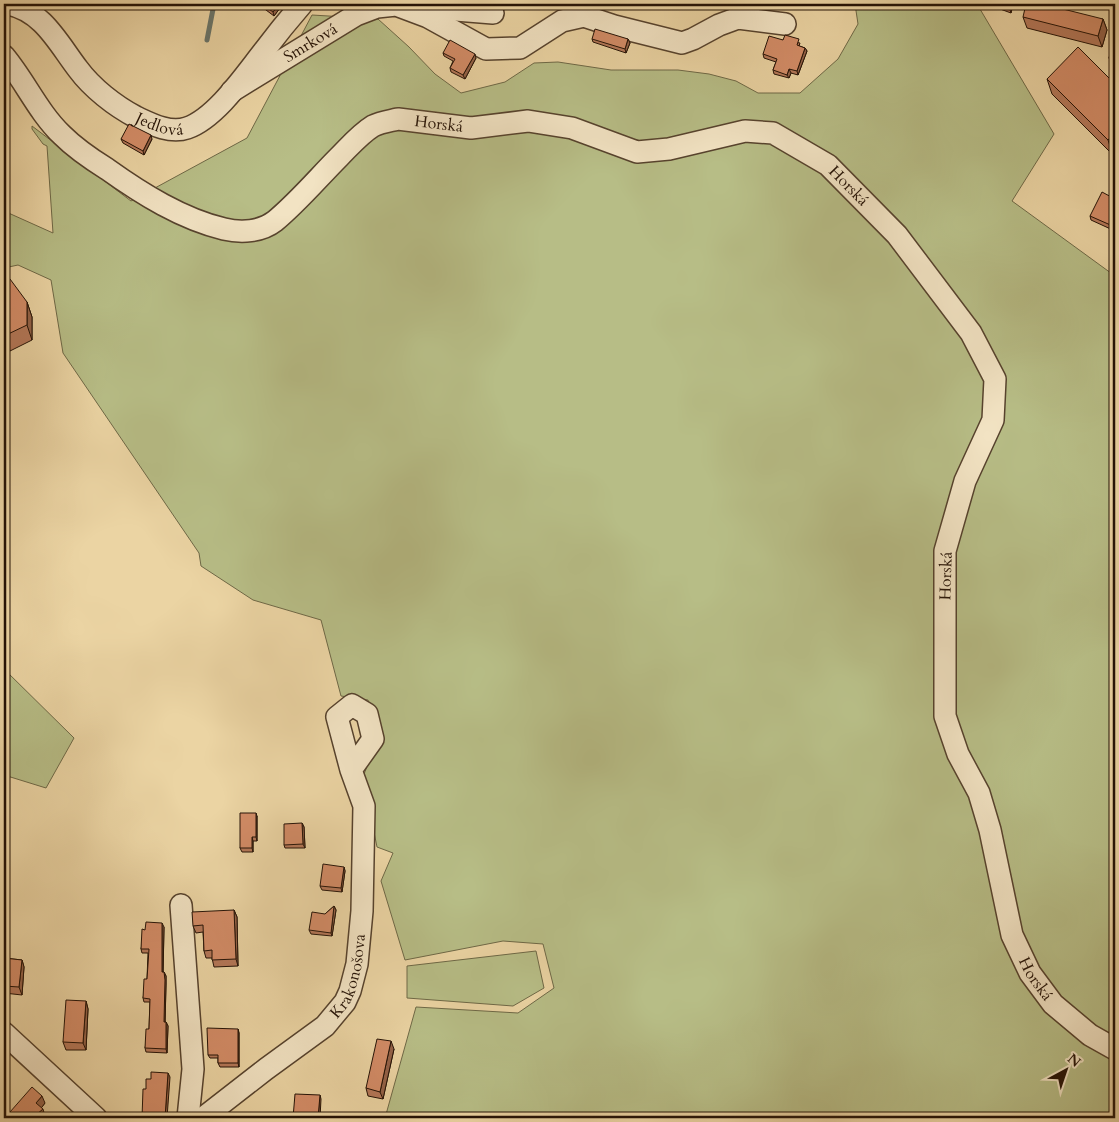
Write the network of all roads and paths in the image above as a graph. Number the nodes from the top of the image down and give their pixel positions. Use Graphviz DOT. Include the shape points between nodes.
graph roads {
  1 [pos="8,4"];
  2 [pos="302,4"];
  3 [pos="396,5"];
  4 [pos="494,13"];
  5 [pos="785,24"];
  6 [pos="4,56"];
  7 [pos="232,91"];
  8 [pos="351,770"];
  9 [pos="180,905"];
  10 [pos="4,1033"];
  11 [pos="1115,1049"];
  12 [pos="96,1118"];
  13 [pos="188,1118"];
  14 [pos="203,1118"];
  1 -- 7 [label="street, Jedlová" via="35,16 53,34 87,80 123,110 151,124 163,128 186,128 199,122"];
  2 -- 7 [label="street, Jedlová"];
  3 -- 4 [label="street, Smrková"];
  3 -- 5 [label="street" via="435,20 486,49 520,48 562,21 584,16 682,43 738,18"];
  3 -- 7 [label="street, Smrková" via="356,15"];
  6 -- 11 [label="street, Horská" via="45,116 74,147 144,194 225,229 264,228 306,191 361,134 373,126 398,119 471,128 528,121 572,128 637,152 669,150 745,131 773,133 828,165 897,235 971,333 995,379 993,420 965,481 945,551 945,716 958,754 979,793 1012,936 1030,973 1053,1004 1090,1035"];
  8 -- 14 [label="street, Krakonošova" via="364,806 362,911 357,964 348,996 325,1026"];
  9 -- 13 [label="street" via="194,1069"];
  10 -- 12 [label="street"];
}
